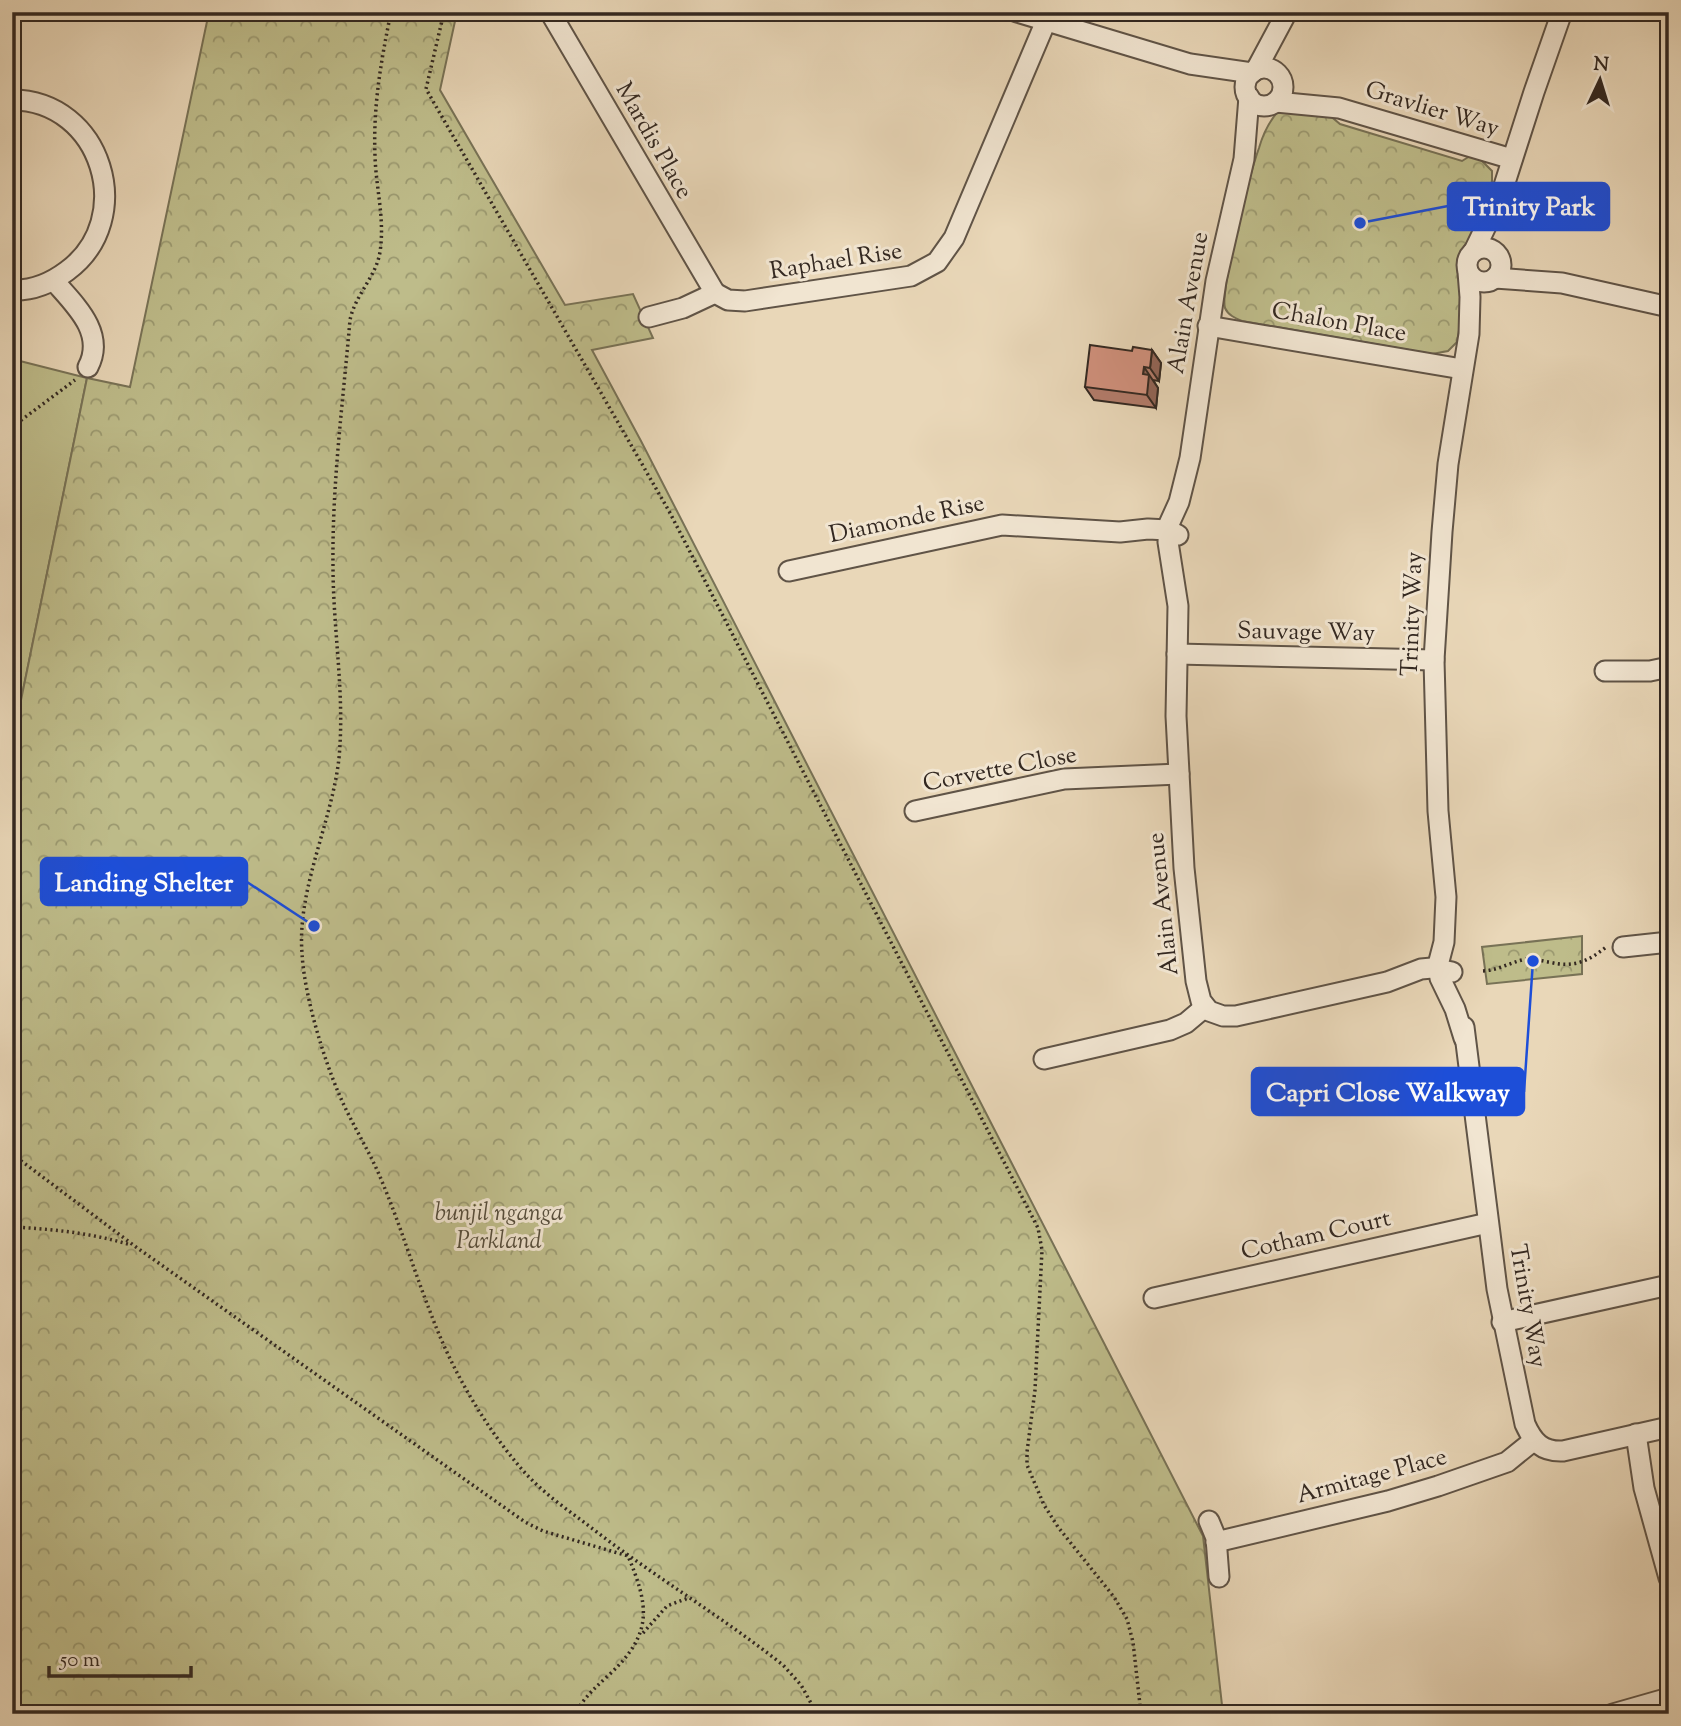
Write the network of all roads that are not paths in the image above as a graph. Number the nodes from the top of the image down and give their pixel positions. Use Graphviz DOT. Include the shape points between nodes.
graph roads {
  1 [pos="550,12"];
  2 [pos="1017,12"];
  3 [pos="1287,12"];
  4 [pos="1562,12"];
  5 [pos="1046,21"];
  6 [pos="1190,64"];
  7 [pos="1254,71"];
  8 [pos="1281,78"];
  9 [pos="1247,95"];
  10 [pos="12,100"];
  11 [pos="1274,103"];
  12 [pos="1339,108"];
  13 [pos="1244,159"];
  14 [pos="1512,159"];
  15 [pos="1501,195"];
  16 [pos="1474,251"];
  17 [pos="1498,255"];
  18 [pos="1468,272"];
  19 [pos="1493,279"];
  20 [pos="54,281"];
  21 [pos="1562,283"];
  22 [pos="12,290"];
  23 [pos="715,293"];
  24 [pos="1669,307"];
  25 [pos="649,317"];
  26 [pos="1208,326"];
  27 [pos="1469,334"];
  28 [pos="88,367"];
  29 [pos="1462,369"];
  30 [pos="1172,536"];
  31 [pos="789,571"];
  32 [pos="1177,654"];
  33 [pos="1434,660"];
  34 [pos="1669,667"];
  35 [pos="1605,671"];
  36 [pos="1178,774"];
  37 [pos="915,811"];
  38 [pos="1669,942"];
  39 [pos="1616,946"];
  40 [pos="1444,973"];
  41 [pos="1205,1007"];
  42 [pos="1044,1059"];
  43 [pos="1488,1223"];
  44 [pos="1669,1285"];
  45 [pos="1154,1298"];
  46 [pos="1502,1322"];
  47 [pos="1669,1427"];
  48 [pos="1630,1435"];
  49 [pos="1533,1441"];
  50 [pos="1209,1521"];
  51 [pos="1216,1542"];
  52 [pos="1667,1565"];
  53 [pos="1219,1577"];
  54 [pos="1669,1698"];
  55 [pos="1613,1714"];
  1 -- 23 [label="street, Mardis Place"];
  2 -- 5 [label="street"];
  3 -- 7 [label="street"];
  3 -- 8 [label="street"];
  4 -- 14 [label="street"];
  5 -- 6 [label="street"];
  5 -- 23 [label="street, Raphael Rise" via="954,238 937,262 911,276 745,301"];
  6 -- 7 [label="street"];
  6 -- 9 [label="street"];
  7 -- 8 [label="street" via="1272,69"];
  7 -- 9 [label="street" via="1246,82"];
  8 -- 11 [label="street" via="1282,92"];
  8 -- 12 [label="street, Gravlier Way"];
  9 -- 11 [label="street" via="1262,105"];
  9 -- 13 [label="street, Alain Avenue"];
  10 -- 20 [label="street" via="47,107 73,123 93,147 104,176 106,207 97,237 79,263"];
  11 -- 12 [label="street, Gravlier Way"];
  11 -- 13 [label="street, Alain Avenue"];
  12 -- 14 [label="street, Gravlier Way"];
  13 -- 26 [label="street, Alain Avenue"];
  14 -- 15 [label="street"];
  15 -- 16 [label="street"];
  15 -- 17 [label="street"];
  16 -- 17 [label="street" via="1488,248"];
  16 -- 18 [label="street" via="1467,260"];
  17 -- 19 [label="street" via="1501,268"];
  17 -- 21 [label="street"];
  18 -- 19 [label="street" via="1475,280"];
  18 -- 27 [label="street, Trinity Way"];
  19 -- 21 [label="street"];
  19 -- 27 [label="street, Trinity Way"];
  20 -- 22 [label="street"];
  20 -- 28 [label="street" via="80,311 93,337"];
  21 -- 24 [label="street"];
  23 -- 25 [label="street"];
  26 -- 29 [label="street, Chalon Place"];
  26 -- 30 [label="street, Alain Avenue"];
  27 -- 29 [label="street, Trinity Way"];
  29 -- 33 [label="street, Trinity Way" via="1441,531"];
  30 -- 31 [label="street, Diamonde Rise" via="1147,540 1120,533 995,526"];
  30 -- 32 [label="street, Alain Avenue"];
  32 -- 33 [label="street, Sauvage Way"];
  32 -- 36 [label="street, Alain Avenue"];
  33 -- 40 [label="street, Trinity Way" via="1437,786 1446,897 1454,929"];
  34 -- 35 [label="street"];
  36 -- 37 [label="street, Corvette Close" via="1063,779"];
  36 -- 41 [label="street, Alain Avenue" via="1189,925 1196,981"];
  38 -- 39 [label="street"];
  40 -- 41 [label="street" via="1423,982 1387,982 1236,1016 1214,1014"];
  40 -- 43 [label="street, Trinity Way" via="1464,1010"];
  41 -- 42 [label="street" via="1170,1030"];
  43 -- 45 [label="street, Cotham Court"];
  43 -- 46 [label="street, Trinity Way"];
  44 -- 46 [label="street"];
  46 -- 49 [label="street, Trinity Way"];
  47 -- 48 [label="street"];
  48 -- 49 [label="street" via="1563,1451"];
  48 -- 52 [label="street"];
  49 -- 51 [label="street, Armitage Place" via="1507,1462 1438,1486"];
  50 -- 51 [label="street"];
  51 -- 53 [label="street"];
  54 -- 55 [label="street"];
}
